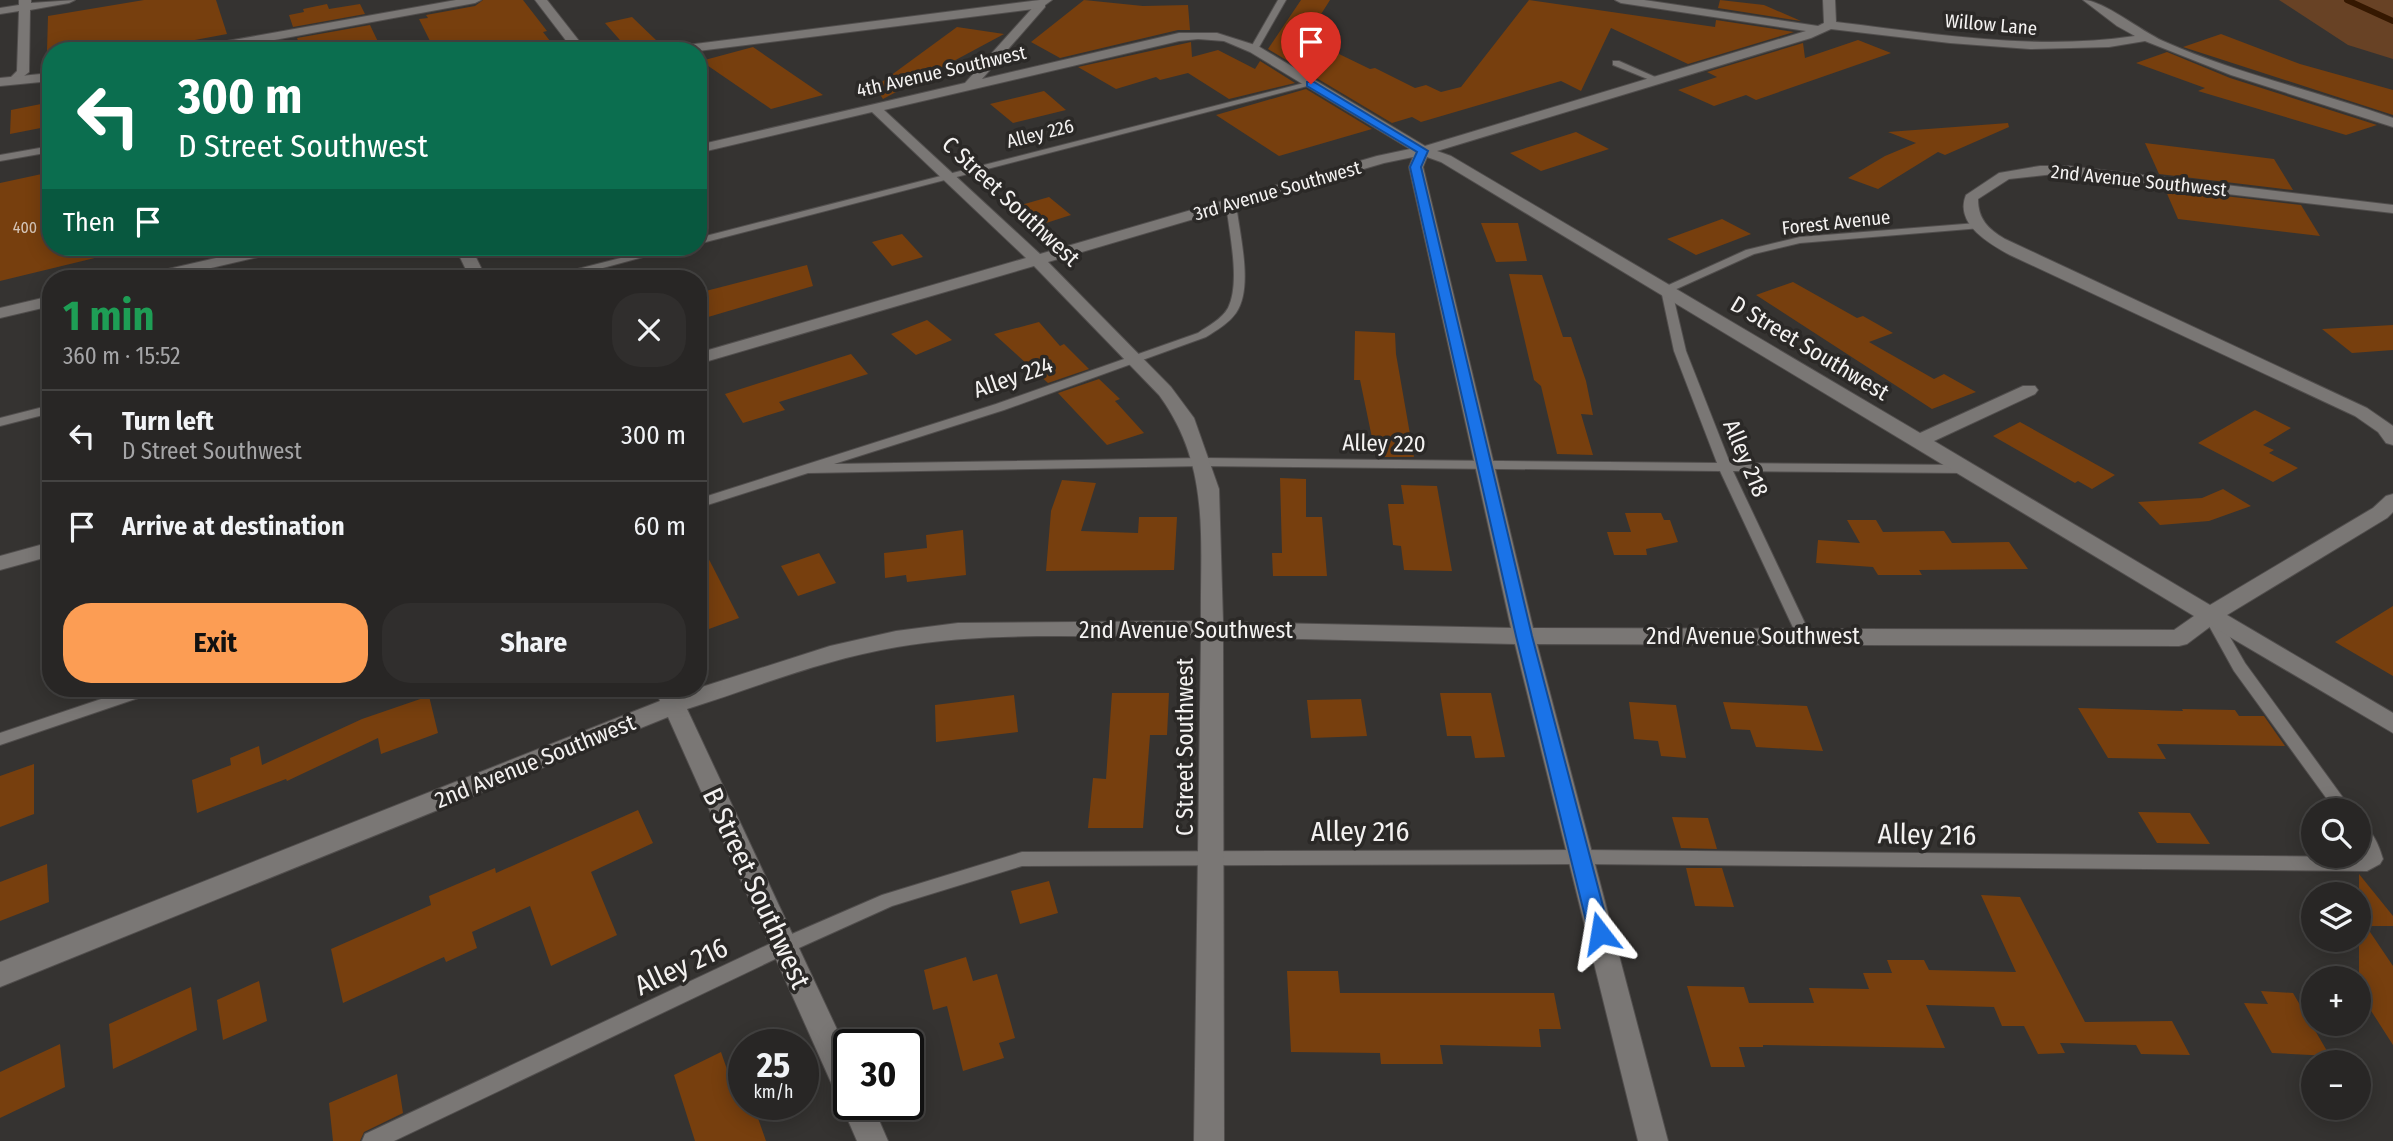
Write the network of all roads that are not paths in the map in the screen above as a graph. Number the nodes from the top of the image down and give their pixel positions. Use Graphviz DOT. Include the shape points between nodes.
graph roads {
  1 [pos="69,0"];
  2 [pos="475,0"];
  3 [pos="541,0"];
  4 [pos="1023,0"];
  5 [pos="1282,0"];
  6 [pos="1621,0"];
  7 [pos="1829,0"];
  8 [pos="2089,0"];
  9 [pos="1043,3"];
  10 [pos="25,4"];
  11 [pos="0,11"];
  12 [pos="1826,28"];
  13 [pos="1195,35"];
  14 [pos="2149,37"];
  15 [pos="244,42"];
  16 [pos="574,42"];
  17 [pos="707,46"];
  18 [pos="1254,48"];
  19 [pos="1616,63"];
  20 [pos="42,78"];
  21 [pos="1658,80"];
  22 [pos="7,81"];
  23 [pos="1311,84"];
  24 [pos="969,86"];
  25 [pos="875,108"];
  26 [pos="2393,122"];
  27 [pos="707,147"];
  28 [pos="42,151"];
  29 [pos="1423,151"];
  30 [pos="0,158"];
  31 [pos="946,176"];
  32 [pos="1231,204"];
  33 [pos="2393,209"];
  34 [pos="1977,226"];
  35 [pos="707,239"];
  36 [pos="244,256"];
  37 [pos="640,256"];
  38 [pos="1037,260"];
  39 [pos="183,270"];
  40 [pos="585,270"];
  41 [pos="1666,290"];
  42 [pos="42,303"];
  43 [pos="0,313"];
  44 [pos="707,356"];
  45 [pos="1134,357"];
  46 [pos="2029,390"];
  47 [pos="42,411"];
  48 [pos="0,422"];
  49 [pos="2390,430"];
  50 [pos="1919,441"];
  51 [pos="1202,463"];
  52 [pos="1484,465"];
  53 [pos="1725,467"];
  54 [pos="802,469"];
  55 [pos="1966,469"];
  56 [pos="2393,500"];
  57 [pos="707,501"];
  58 [pos="42,552"];
  59 [pos="0,564"];
  60 [pos="2210,615"];
  61 [pos="1212,629"];
  62 [pos="1524,636"];
  63 [pos="1804,636"];
  64 [pos="707,686"];
  65 [pos="124,697"];
  66 [pos="668,697"];
  67 [pos="670,697"];
  68 [pos="2393,724"];
  69 [pos="0,739"];
  70 [pos="2335,798"];
  71 [pos="1211,857"];
  72 [pos="1580,857"];
  73 [pos="2301,863"];
  74 [pos="784,946"];
  75 [pos="0,975"];
  76 [pos="833,1053"];
  77 [pos="863,1120"];
  78 [pos="372,1141"];
  79 [pos="873,1141"];
  80 [pos="1209,1141"];
  81 [pos="1653,1141"];
  1 -- 10 [label="street"];
  2 -- 15 [label="street"];
  3 -- 16 [label="street"];
  4 -- 9 [label="street"];
  5 -- 18 [label="lane"];
  6 -- 12 [label="street, Willow Lane"];
  7 -- 12 [label="street"];
  8 -- 14 [label="street"];
  9 -- 17 [label="street"];
  9 -- 24 [label="street"];
  10 -- 11 [label="street"];
  10 -- 22 [label="street" via="23,72"];
  12 -- 14 [label="street, Willow Lane" via="2019,46 2112,44"];
  12 -- 21 [label="street, 3rd Avenue Southwest"];
  13 -- 18 [label="street, D Street Southwest" via="1225,37"];
  13 -- 24 [label="street, 4th Avenue Southwest"];
  14 -- 26 [label="street" via="2220,67"];
  18 -- 23 [label="street, D Street Southwest"];
  19 -- 21 [label="lane"];
  20 -- 22 [label="street"];
  21 -- 29 [label="street, 3rd Avenue Southwest"];
  23 -- 29 [label="street, D Street Southwest"];
  23 -- 31 [label="lane, Alley 226"];
  24 -- 25 [label="street, 4th Avenue Southwest"];
  25 -- 27 [label="street, 4th Avenue Southwest"];
  25 -- 31 [label="street, C Street Southwest"];
  28 -- 30 [label="lane"];
  29 -- 32 [label="street, 3rd Avenue Southwest"];
  29 -- 41 [label="street, D Street Southwest" via="1447,159"];
  29 -- 52 [label="street" via="1416,167"];
  31 -- 35 [label="lane, Alley 226"];
  31 -- 38 [label="street, C Street Southwest"];
  32 -- 38 [label="street, 3rd Avenue Southwest"];
  32 -- 45 [label="lane, Alley 224" via="1238,289 1234,307 1221,324 1202,335"];
  33 -- 34 [label="street, 2nd Avenue Southwest" via="2042,170 2016,172 1983,187 1971,198 1969,211"];
  34 -- 41 [label="lane, Forest Avenue" via="1800,240 1750,252"];
  34 -- 49 [label="street" via="2016,252 2361,412"];
  36 -- 39 [label="street"];
  37 -- 40 [label="lane"];
  38 -- 44 [label="street, 3rd Avenue Southwest"];
  38 -- 45 [label="street, C Street Southwest"];
  41 -- 50 [label="street, D Street Southwest"];
  41 -- 53 [label="lane, Alley 218" via="1680,351"];
  42 -- 43 [label="street"];
  45 -- 51 [label="street, C Street Southwest" via="1185,418"];
  45 -- 54 [label="lane, Alley 224" via="1000,407"];
  46 -- 50 [label="street"];
  47 -- 48 [label="lane"];
  50 -- 55 [label="street, D Street Southwest"];
  51 -- 52 [label="lane, Alley 220"];
  51 -- 54 [label="lane, Alley 220"];
  51 -- 61 [label="street, C Street Southwest" via="1209,489"];
  52 -- 53 [label="lane, Alley 220"];
  52 -- 62 [label="street"];
  53 -- 55 [label="lane, Alley 220"];
  53 -- 63 [label="lane, Alley 218"];
  54 -- 57 [label="lane, Alley 224"];
  55 -- 60 [label="street, D Street Southwest"];
  56 -- 60 [label="street, 2nd Avenue Southwest" via="2380,513"];
  58 -- 59 [label="street"];
  60 -- 63 [label="street, 2nd Avenue Southwest" via="2179,638"];
  60 -- 68 [label="street, D Street Southwest"];
  60 -- 70 [label="lane" via="2239,667"];
  61 -- 62 [label="street, 2nd Avenue Southwest"];
  61 -- 64 [label="street, 2nd Avenue Southwest" via="958,631 896,639"];
  61 -- 71 [label="street, C Street Southwest"];
  62 -- 63 [label="street, 2nd Avenue Southwest"];
  62 -- 72 [label="street"];
  65 -- 69 [label="lane"];
  66 -- 75 [label="street, 2nd Avenue Southwest"];
  67 -- 74 [label="street, B Street Southwest"];
  71 -- 72 [label="lane, Alley 216"];
  71 -- 74 [label="lane, Alley 216" via="1022,859 888,900"];
  71 -- 80 [label="street, C Street Southwest"];
  72 -- 73 [label="lane, Alley 216"];
  72 -- 81 [label="street"];
  74 -- 76 [label="street, B Street Southwest"];
  74 -- 78 [label="lane, Alley 216"];
  77 -- 79 [label="street"];
}
